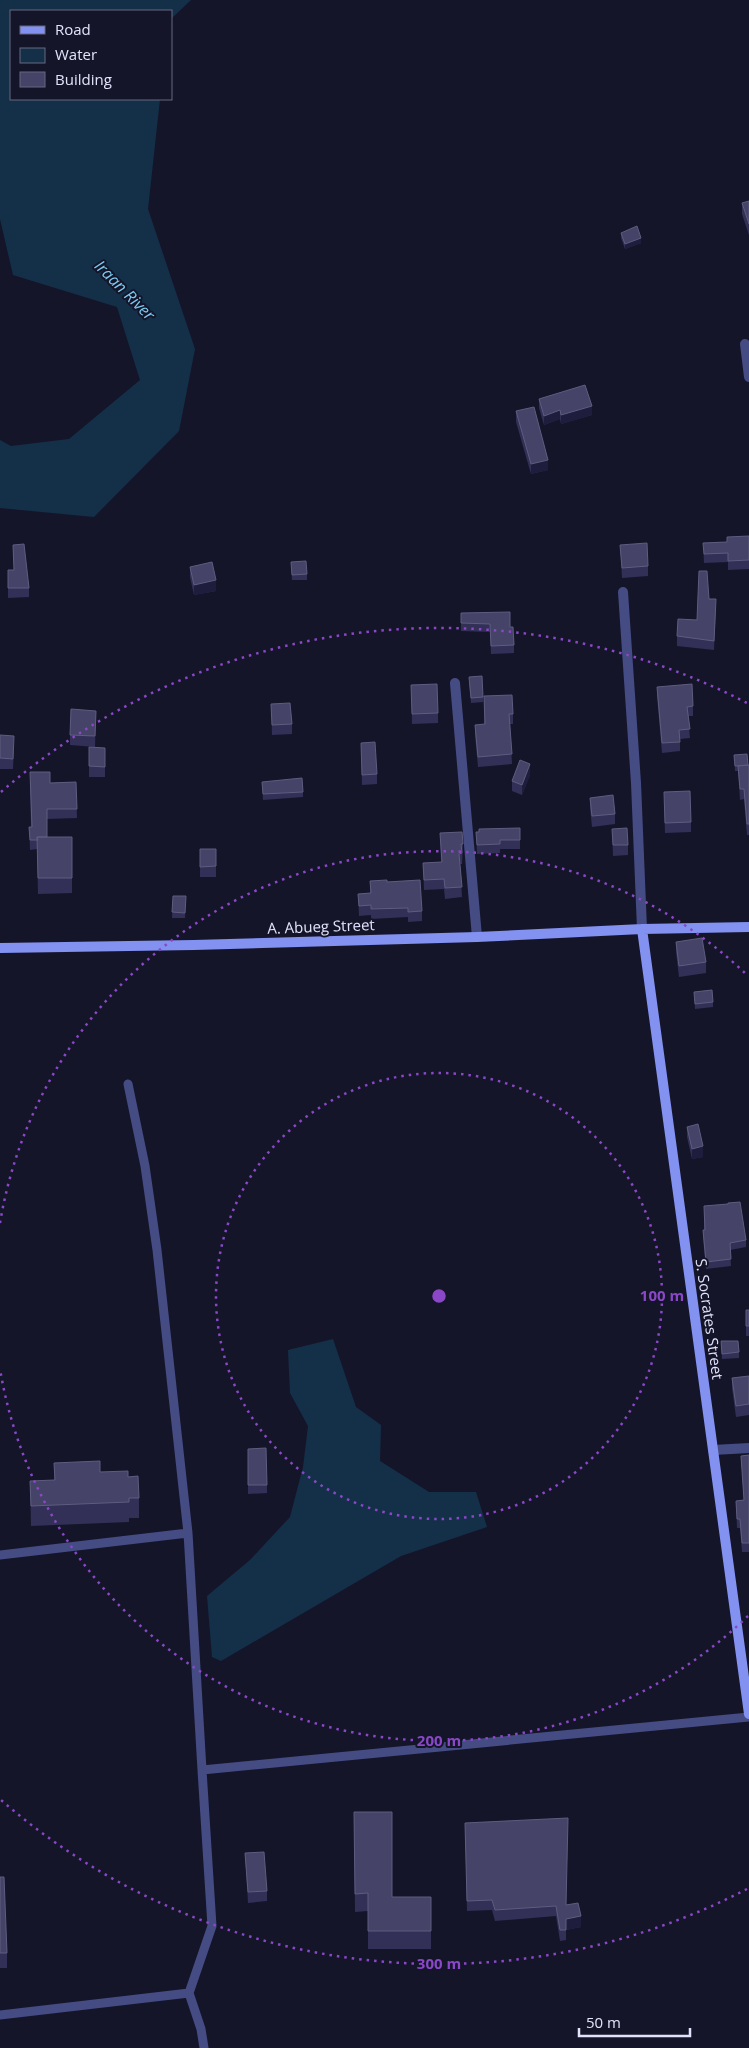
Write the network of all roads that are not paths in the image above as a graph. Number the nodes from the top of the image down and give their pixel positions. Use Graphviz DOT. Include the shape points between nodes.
graph roads {
  1 [pos="745,344"];
  2 [pos="749,377"];
  3 [pos="623,592"];
  4 [pos="455,684"];
  5 [pos="749,927"];
  6 [pos="642,929"];
  7 [pos="477,937"];
  8 [pos="0,948"];
  9 [pos="128,1084"];
  10 [pos="749,1448"];
  11 [pos="713,1450"];
  12 [pos="188,1533"];
  13 [pos="0,1555"];
  14 [pos="749,1716"];
  15 [pos="202,1770"];
  16 [pos="189,1993"];
  17 [pos="0,2015"];
  18 [pos="204,2048"];
  1 -- 2 [label="street"];
  3 -- 6 [label="street"];
  4 -- 7 [label="street"];
  5 -- 6 [label="street, A. Abueg Street"];
  6 -- 7 [label="street, A. Abueg Street"];
  6 -- 11 [label="street, S. Socrates Street"];
  7 -- 8 [label="street, A. Abueg Street"];
  9 -- 12 [label="lane" via="145,1166 157,1250"];
  10 -- 11 [label="street"];
  11 -- 14 [label="street, S. Socrates Street"];
  12 -- 13 [label="lane"];
  12 -- 15 [label="lane"];
  14 -- 15 [label="lane"];
  15 -- 16 [label="lane" via="212,1926"];
  16 -- 17 [label="lane"];
  16 -- 18 [label="lane"];
}
